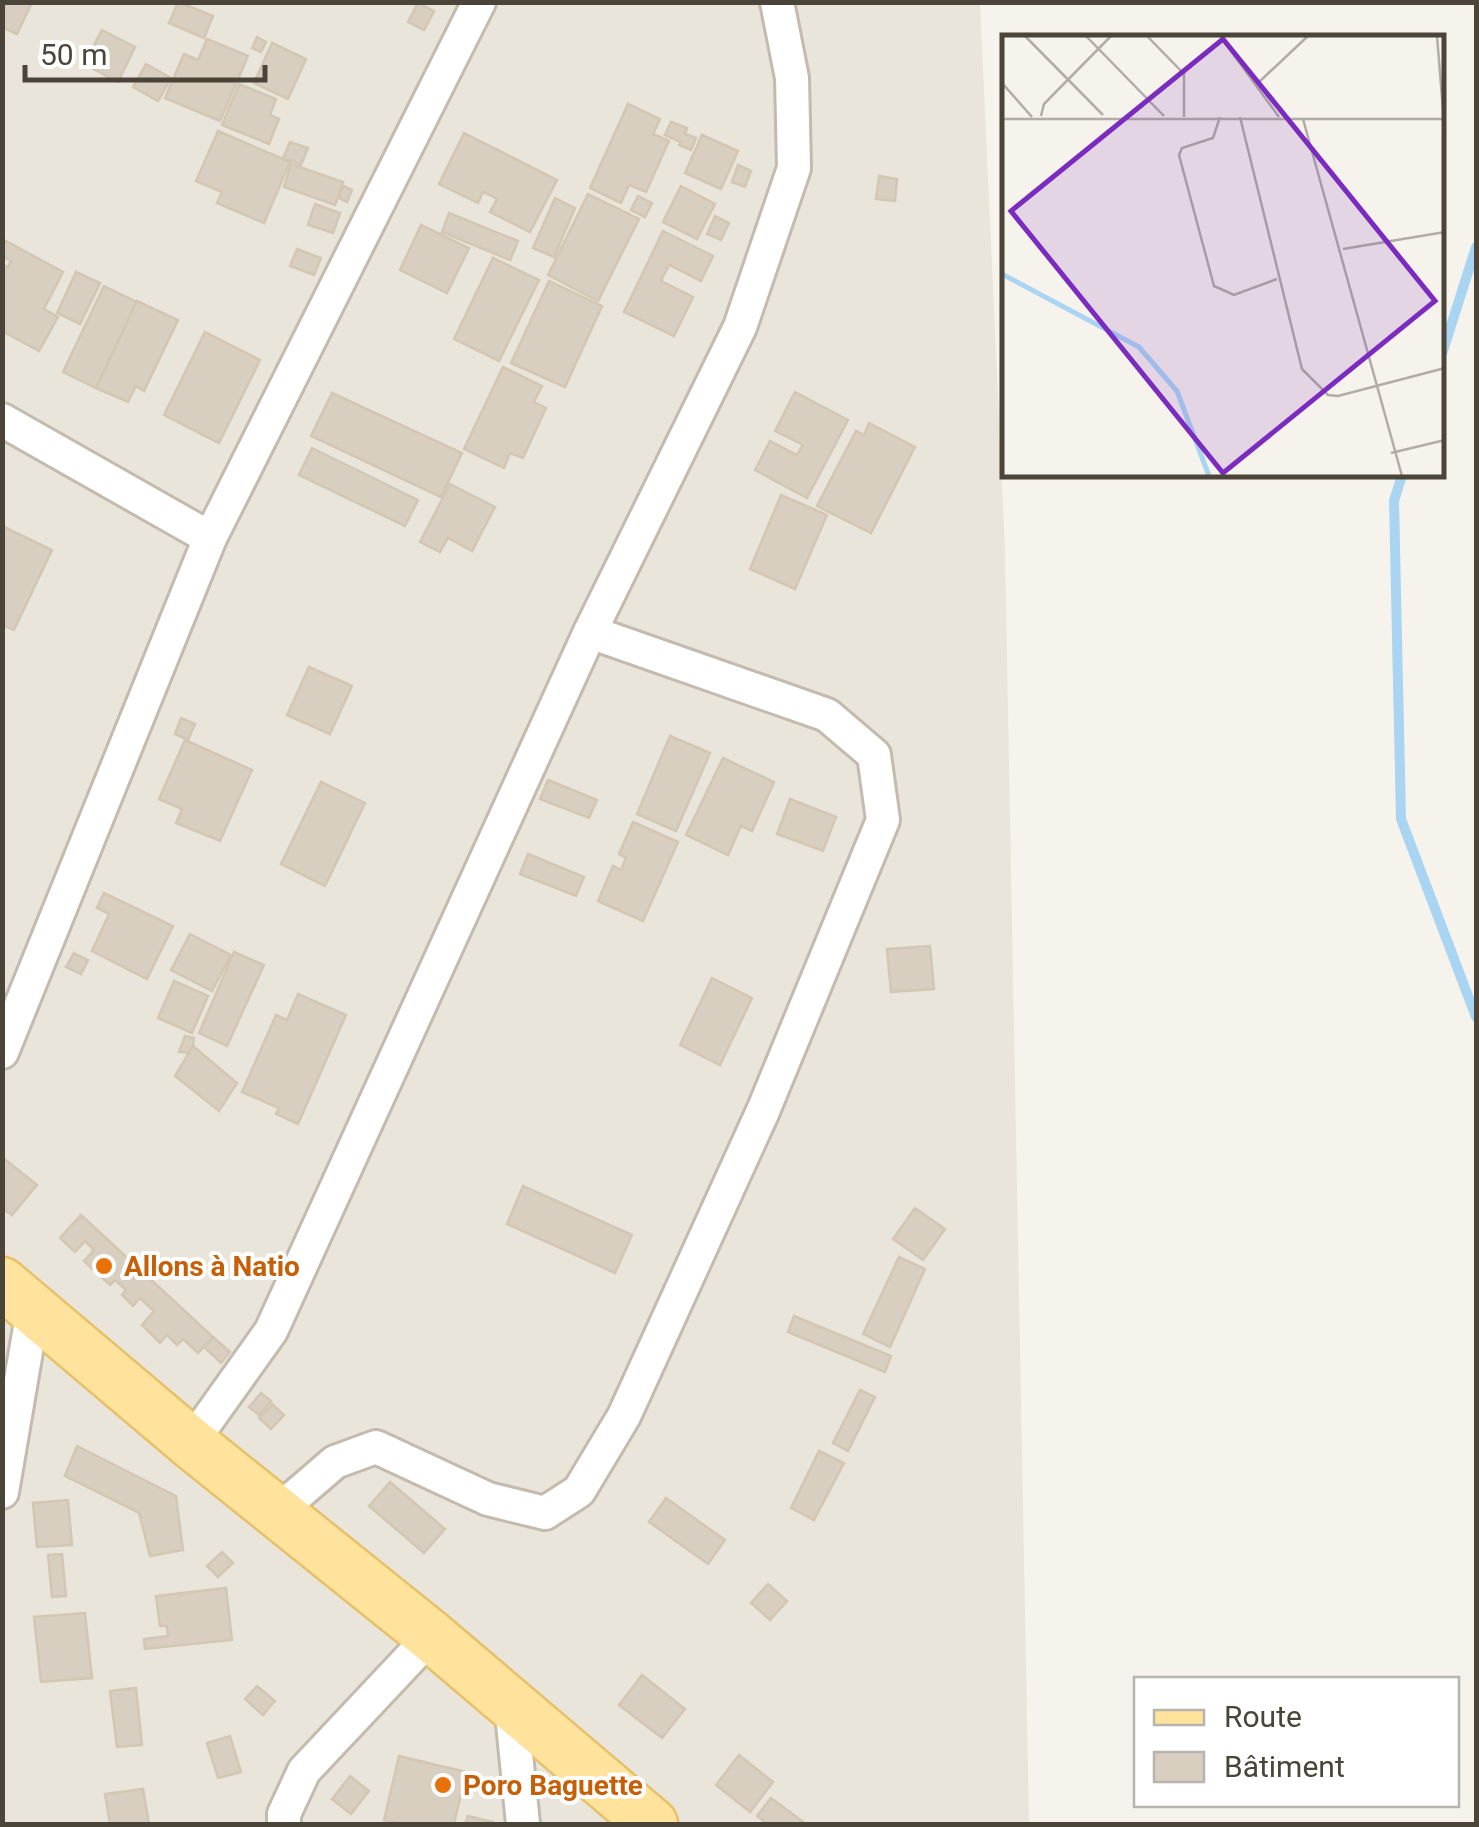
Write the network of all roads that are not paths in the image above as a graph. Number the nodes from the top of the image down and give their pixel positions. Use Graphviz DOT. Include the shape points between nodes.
graph roads {
  1 [pos="478,2"];
  2 [pos="777,2"];
  3 [pos="2,420"];
  4 [pos="210,538"];
  5 [pos="590,632"];
  6 [pos="2,1052"];
  7 [pos="18,1296"];
  8 [pos="191,1443"];
  9 [pos="2,1492"];
  10 [pos="276,1512"];
  11 [pos="431,1636"];
  12 [pos="511,1704"];
  13 [pos="284,1824"];
  14 [pos="523,1824"];
  15 [pos="652,1824"];
  1 -- 4 [label="street"];
  2 -- 5 [label="street" via="792,78 794,168 740,326"];
  3 -- 4 [label="street"];
  4 -- 6 [label="street"];
  5 -- 8 [label="street" via="271,1331"];
  5 -- 10 [label="street" via="827,715 874,754 883,820 755,1129 624,1416 579,1491 545,1513 488,1498 376,1447 336,1462"];
  7 -- 8 [label="main road"];
  7 -- 9 [label="street"];
  8 -- 10 [label="main road"];
  10 -- 11 [label="main road"];
  11 -- 12 [label="main road"];
  11 -- 13 [label="street" via="304,1771"];
  12 -- 14 [label="street"];
  12 -- 15 [label="main road"];
}
